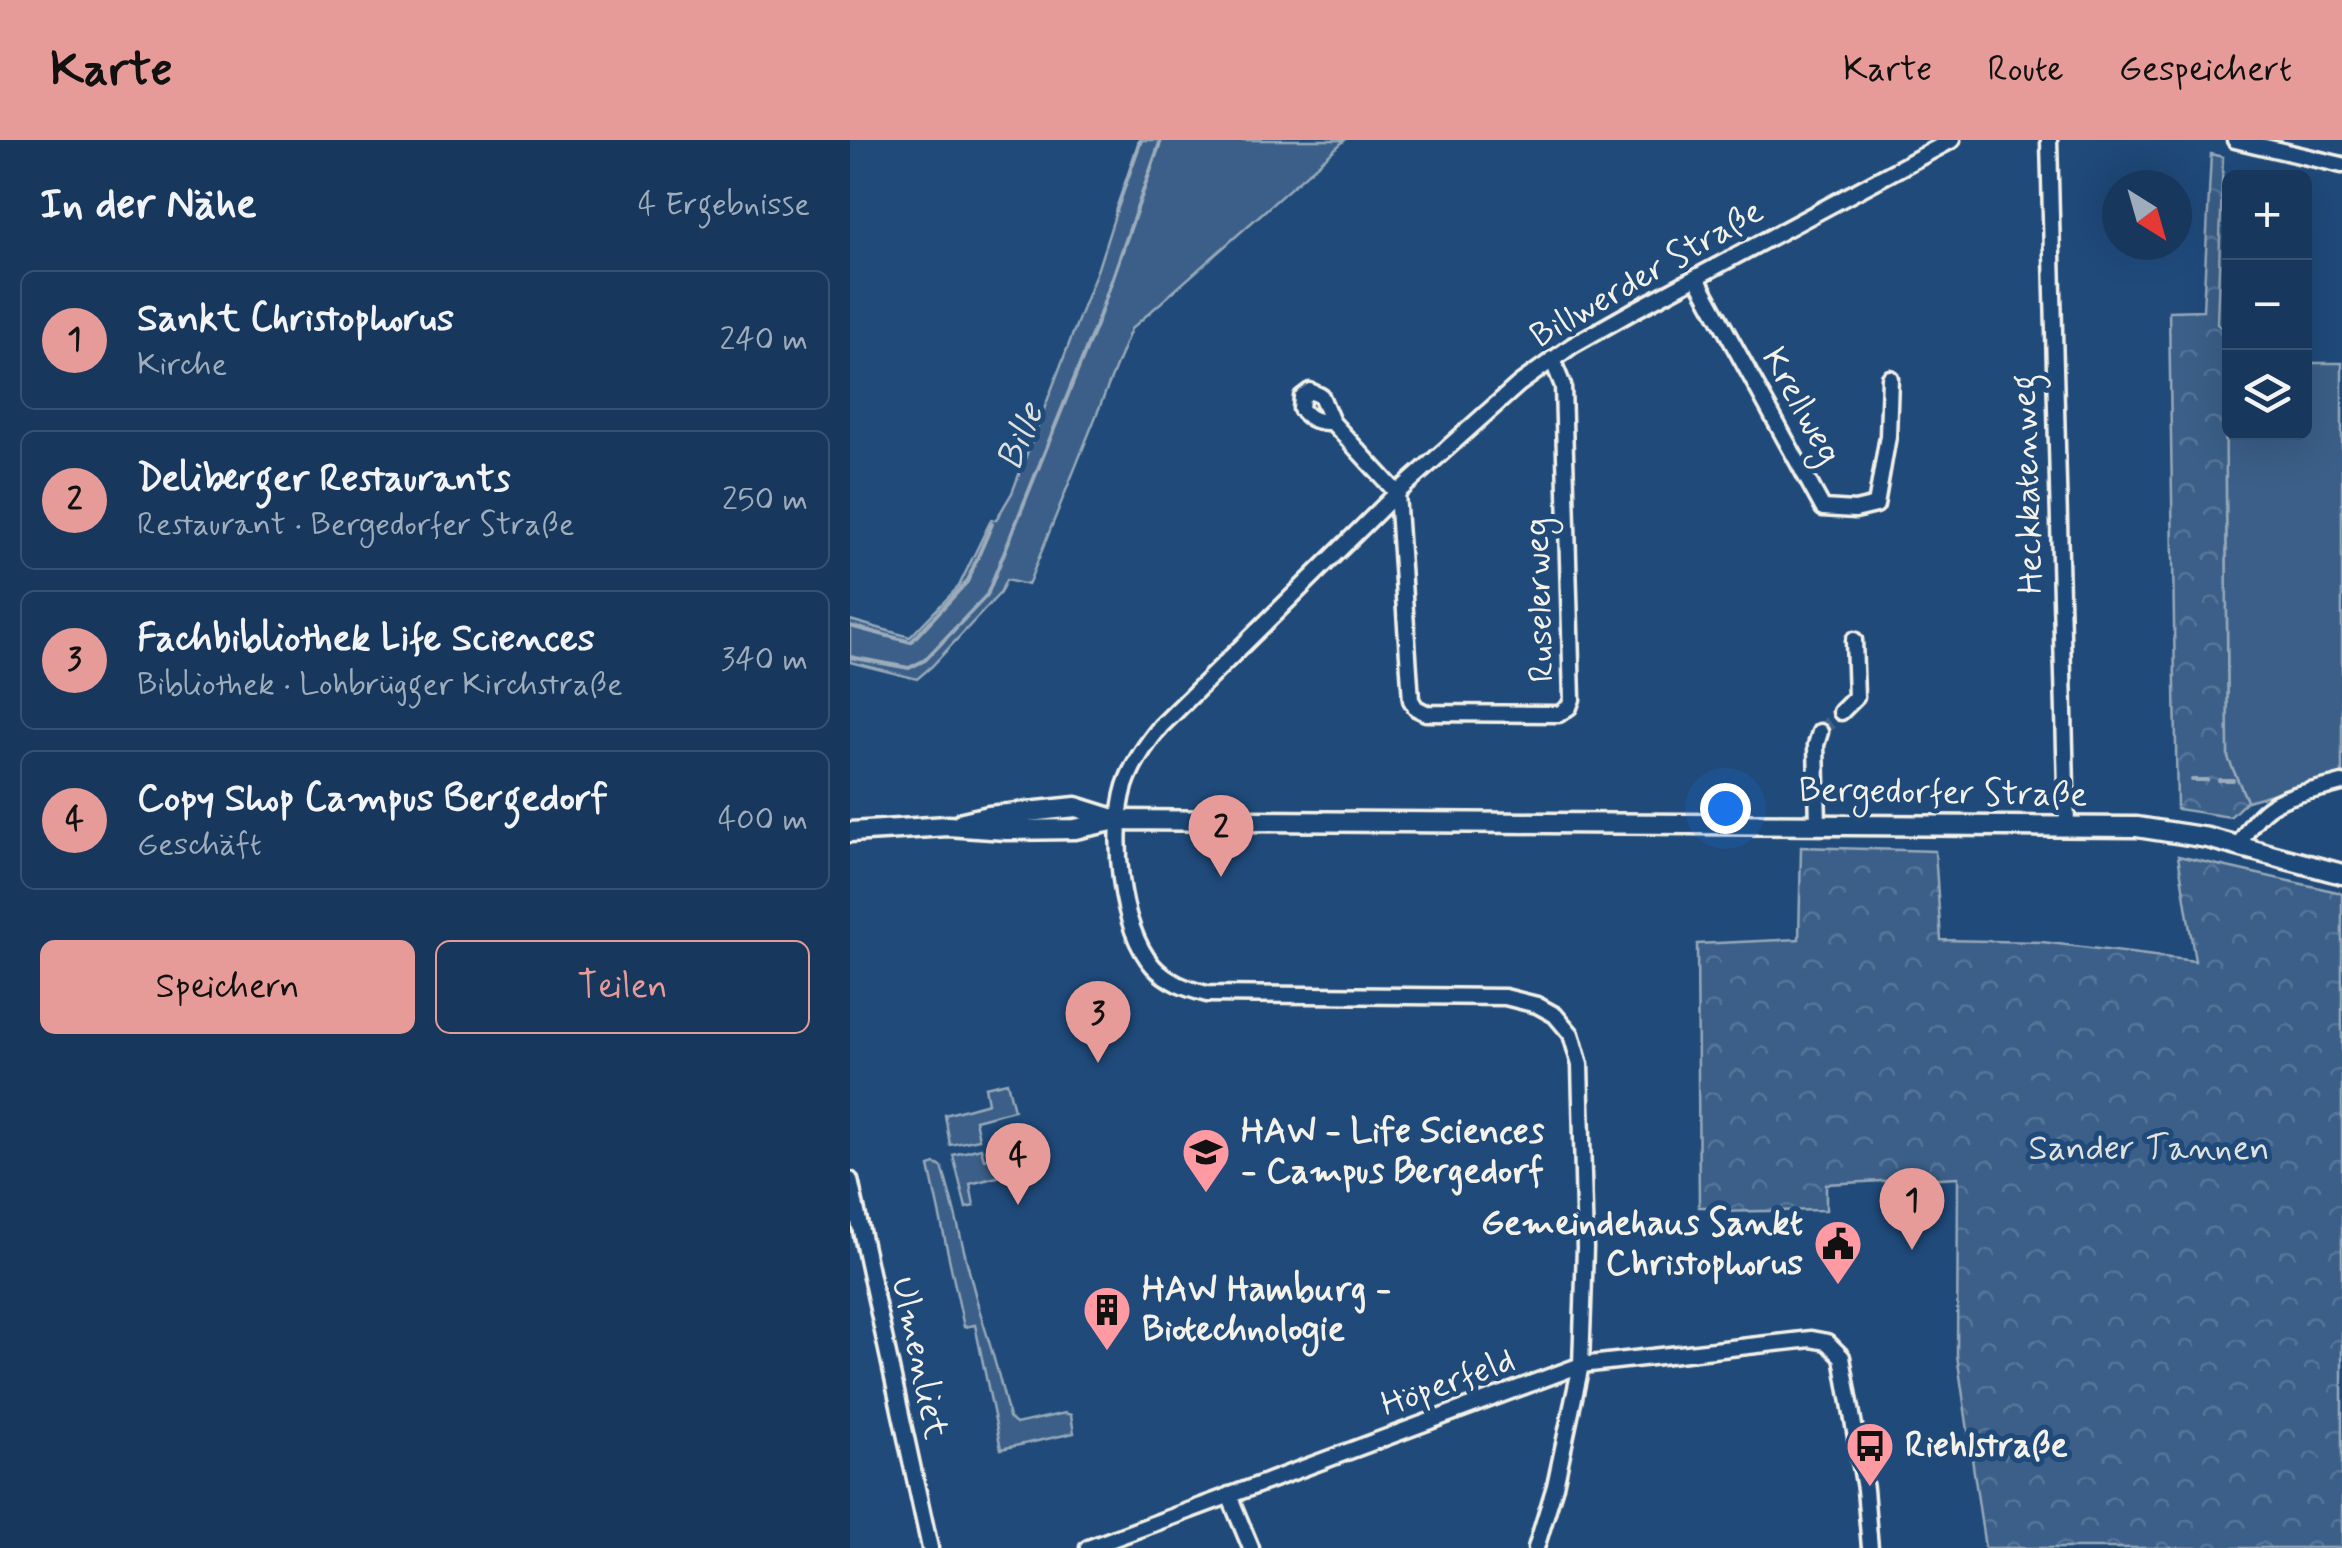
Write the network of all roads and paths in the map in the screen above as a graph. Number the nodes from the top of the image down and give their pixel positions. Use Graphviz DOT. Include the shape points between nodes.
graph roads {
  1 [pos="1952,140"];
  2 [pos="2049,140"];
  3 [pos="2234,140"];
  4 [pos="2342,165"];
  5 [pos="1696,278"];
  6 [pos="1552,359"];
  7 [pos="1890,378"];
  8 [pos="1332,422"];
  9 [pos="1396,493"];
  10 [pos="1854,640"];
  11 [pos="1840,712"];
  12 [pos="1820,732"];
  13 [pos="2342,783"];
  14 [pos="1117,820"];
  15 [pos="1818,824"];
  16 [pos="2067,826"];
  17 [pos="850,832"];
  18 [pos="2239,846"];
  19 [pos="2342,874"];
  20 [pos="850,1180"];
  21 [pos="1582,1364"];
  22 [pos="1229,1495"];
  23 [pos="1109,1544"];
  24 [pos="930,1548"];
  25 [pos="1088,1548"];
  26 [pos="1251,1548"];
  27 [pos="1536,1548"];
  28 [pos="1870,1548"];
  1 -- 5 [label="street, Billwerder Straße"];
  2 -- 16 [label="street, Heckkatenweg"];
  3 -- 4 [label="street"];
  5 -- 6 [label="street, Billwerder Straße"];
  5 -- 7 [label="street, Krellweg" via="1823,508 1876,505"];
  6 -- 9 [label="street, Billwerder Straße"];
  6 -- 9 [label="street, Ruselerweg" via="1564,386 1572,698 1567,710 1426,713 1414,706"];
  8 -- 9 [label="street"];
  9 -- 14 [label="street, Billwerder Straße" via="1161,726 1126,783"];
  10 -- 11 [label="street" via="1856,697"];
  12 -- 15 [label="street"];
  13 -- 18 [label="street" via="2266,807"];
  14 -- 15 [label="main road, Bergedorfer Straße"];
  14 -- 17 [label="main road, Bergedorfer Straße" via="1076,829"];
  14 -- 21 [label="street" via="1118,860 1135,931 1151,964 1180,985 1207,994 1505,997 1537,1005 1571,1034 1580,1065"];
  15 -- 16 [label="main road, Bergedorfer Straße"];
  16 -- 18 [label="main road, Bergedorfer Straße" via="2138,827"];
  18 -- 19 [label="main road, Bergedorfer Straße"];
  20 -- 24 [label="street, Ulmenliet"];
  21 -- 22 [label="street, Höperfeld"];
  21 -- 27 [label="street"];
  21 -- 28 [label="street, Höperfeld" via="1828,1342 1840,1352"];
  22 -- 23 [label="street, Höperfeld"];
  22 -- 26 [label="street"];
  23 -- 25 [label="street, Höperfeld"];
}
